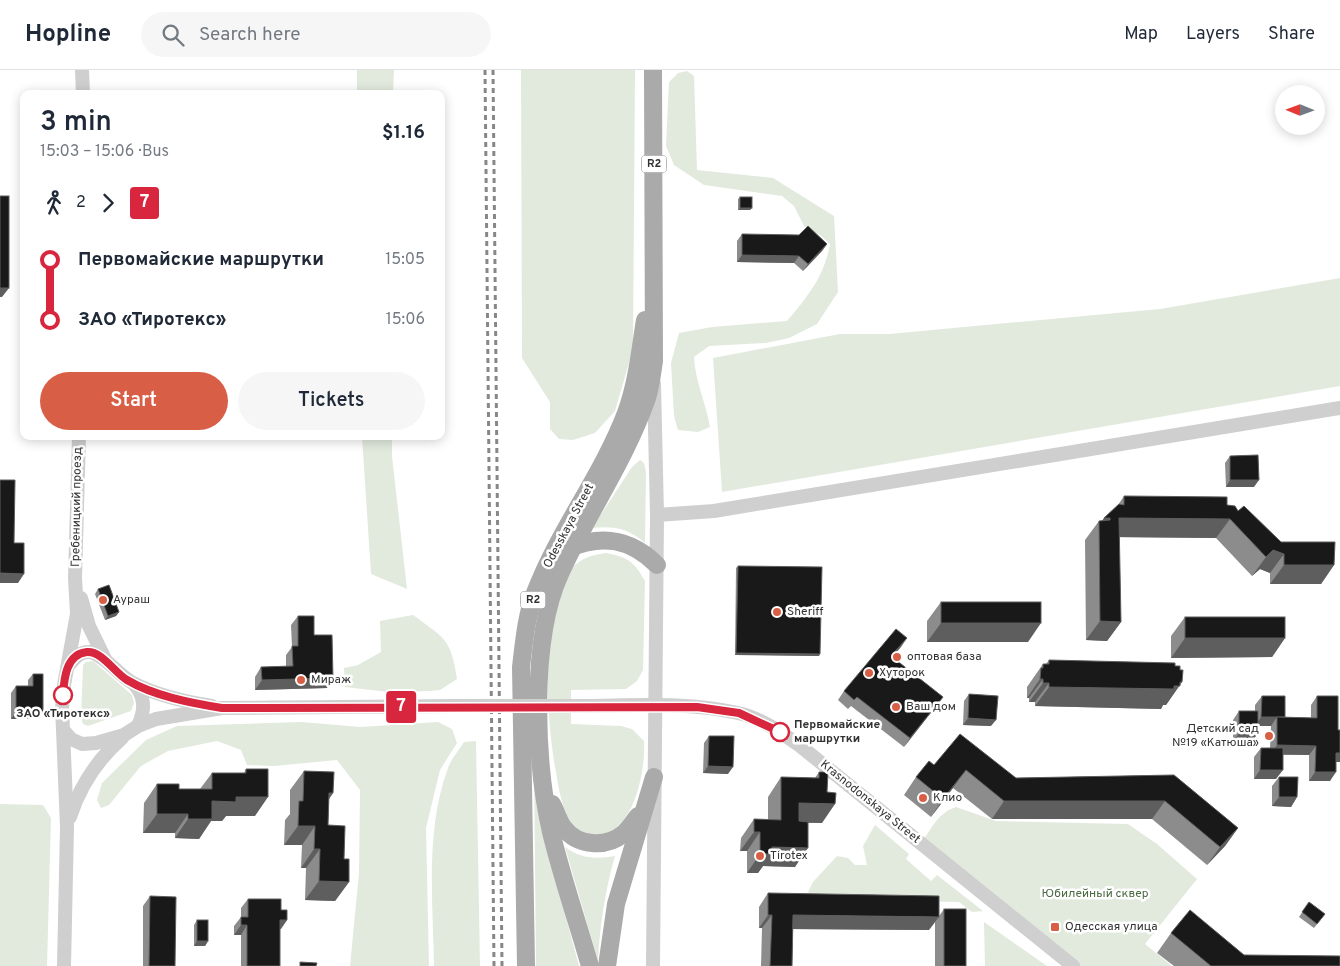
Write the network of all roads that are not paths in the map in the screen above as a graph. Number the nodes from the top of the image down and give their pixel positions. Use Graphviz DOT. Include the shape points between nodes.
graph roads {
  1 [pos="82,70"];
  2 [pos="653,70"];
  3 [pos="83,90"];
  4 [pos="653,258"];
  5 [pos="654,361"];
  6 [pos="1340,408"];
  7 [pos="79,440"];
  8 [pos="657,515"];
  9 [pos="574,546"];
  10 [pos="552,554"];
  11 [pos="657,565"];
  12 [pos="75,578"];
  13 [pos="106,662"];
  14 [pos="68,666"];
  15 [pos="134,684"];
  16 [pos="655,706"];
  17 [pos="222,708"];
  18 [pos="138,726"];
  19 [pos="63,730"];
  20 [pos="124,736"];
  21 [pos="654,777"];
  22 [pos="544,787"];
  23 [pos="643,810"];
  24 [pos="67,827"];
  25 [pos="64,966"];
  26 [pos="526,966"];
  27 [pos="590,966"];
  28 [pos="607,966"];
  29 [pos="653,966"];
  30 [pos="1073,966"];
  1 -- 3 [label="street"];
  2 -- 4 [label="main road, R2"];
  4 -- 5 [label="main road, Odesskaya Street / R2"];
  4 -- 10 [label="main road, Odesskaya Street / R2" via="638,372 626,412 609,451"];
  5 -- 8 [label="street, Odesskaya Street"];
  5 -- 9 [label="main road, Odesskaya Street / R2" via="647,396 625,452"];
  6 -- 8 [label="street" via="714,511"];
  7 -- 12 [label="street, Гребеницкий проезд"];
  8 -- 11 [label="street, Odesskaya Street"];
  9 -- 10 [label="main road"];
  9 -- 11 [label="main road" via="589,540 616,540 636,548"];
  9 -- 22 [label="main road, Odesskaya Street / R2" via="559,576 547,615 540,655 539,731"];
  10 -- 26 [label="main road, Odesskaya Street / R2" via="535,593 526,626 521,667"];
  11 -- 16 [label="street, Odesskaya Street"];
  12 -- 13 [label="street, Гребеницкий проезд" via="89,626"];
  12 -- 14 [label="street, Гребеницкий проезд" via="77,614"];
  13 -- 14 [label="street" via="98,655 85,652"];
  13 -- 15 [label="street"];
  14 -- 19 [label="street" via="63,695"];
  15 -- 17 [label="street"];
  15 -- 18 [label="street" via="142,694 144,707"];
  16 -- 17 [label="street, Krasnodonskaya Street, bridge"];
  16 -- 21 [label="street, Odesskaya Street"];
  16 -- 30 [label="street, Krasnodonskaya Street" via="739,713 770,726 799,744"];
  17 -- 18 [label="street" via="169,716"];
  18 -- 20 [label="street"];
  19 -- 20 [label="street" via="82,744"];
  19 -- 24 [label="street"];
  20 -- 24 [label="street" via="92,771 77,798"];
  21 -- 23 [label="main road"];
  21 -- 29 [label="street, Odesskaya Street"];
  22 -- 23 [label="main road" via="564,828 574,838 588,843 604,843 622,835"];
  22 -- 27 [label="main road, Odesskaya Street / R2" via="551,831"];
  23 -- 28 [label="main road" via="616,904"];
  24 -- 25 [label="street"];
}
